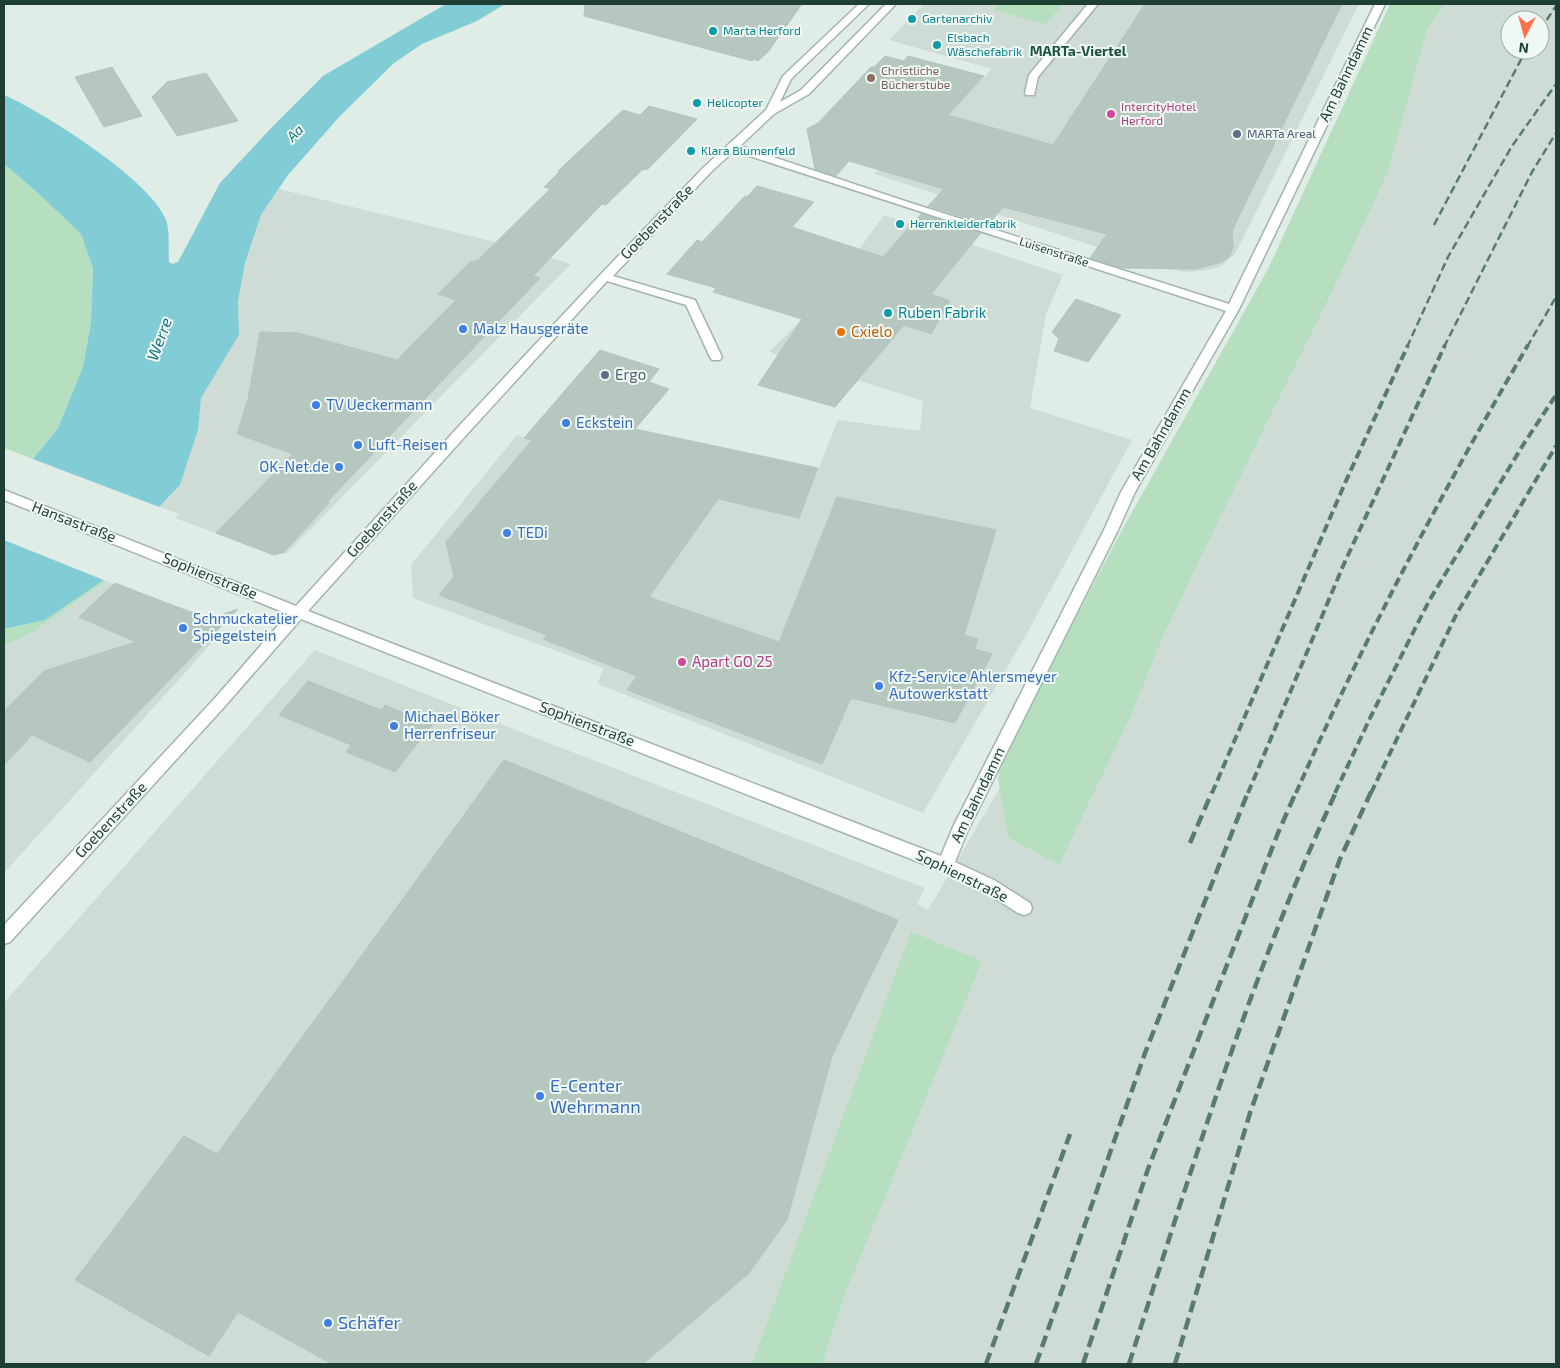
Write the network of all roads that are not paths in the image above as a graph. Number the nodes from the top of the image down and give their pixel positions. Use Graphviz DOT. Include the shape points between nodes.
graph roads {
  1 [pos="864,4"];
  2 [pos="892,4"];
  3 [pos="1093,4"];
  4 [pos="1380,4"];
  5 [pos="1030,93"];
  6 [pos="770,112"];
  7 [pos="733,147"];
  8 [pos="605,277"];
  9 [pos="1233,309"];
  10 [pos="716,358"];
  11 [pos="4,495"];
  12 [pos="144,550"];
  13 [pos="299,612"];
  14 [pos="946,865"];
  15 [pos="1024,908"];
  16 [pos="4,937"];
  1 -- 6 [label="street, Goebenstraße" via="787,78"];
  2 -- 6 [label="street, Goebenstraße" via="805,92"];
  3 -- 5 [label="street" via="1032,77"];
  4 -- 9 [label="street, Am Bahndamm"];
  6 -- 7 [label="street, Goebenstraße"];
  7 -- 8 [label="street, Goebenstraße"];
  7 -- 9 [label="street, Luisenstraße"];
  8 -- 10 [label="street" via="691,302"];
  8 -- 13 [label="street, Goebenstraße"];
  9 -- 14 [label="street, Am Bahndamm" via="1128,492 958,832"];
  11 -- 12 [label="street, Hansastraße"];
  12 -- 13 [label="street, Sophienstraße"];
  13 -- 14 [label="street, Sophienstraße"];
  13 -- 16 [label="street, Goebenstraße"];
  14 -- 15 [label="street, Sophienstraße" via="988,885"];
}
